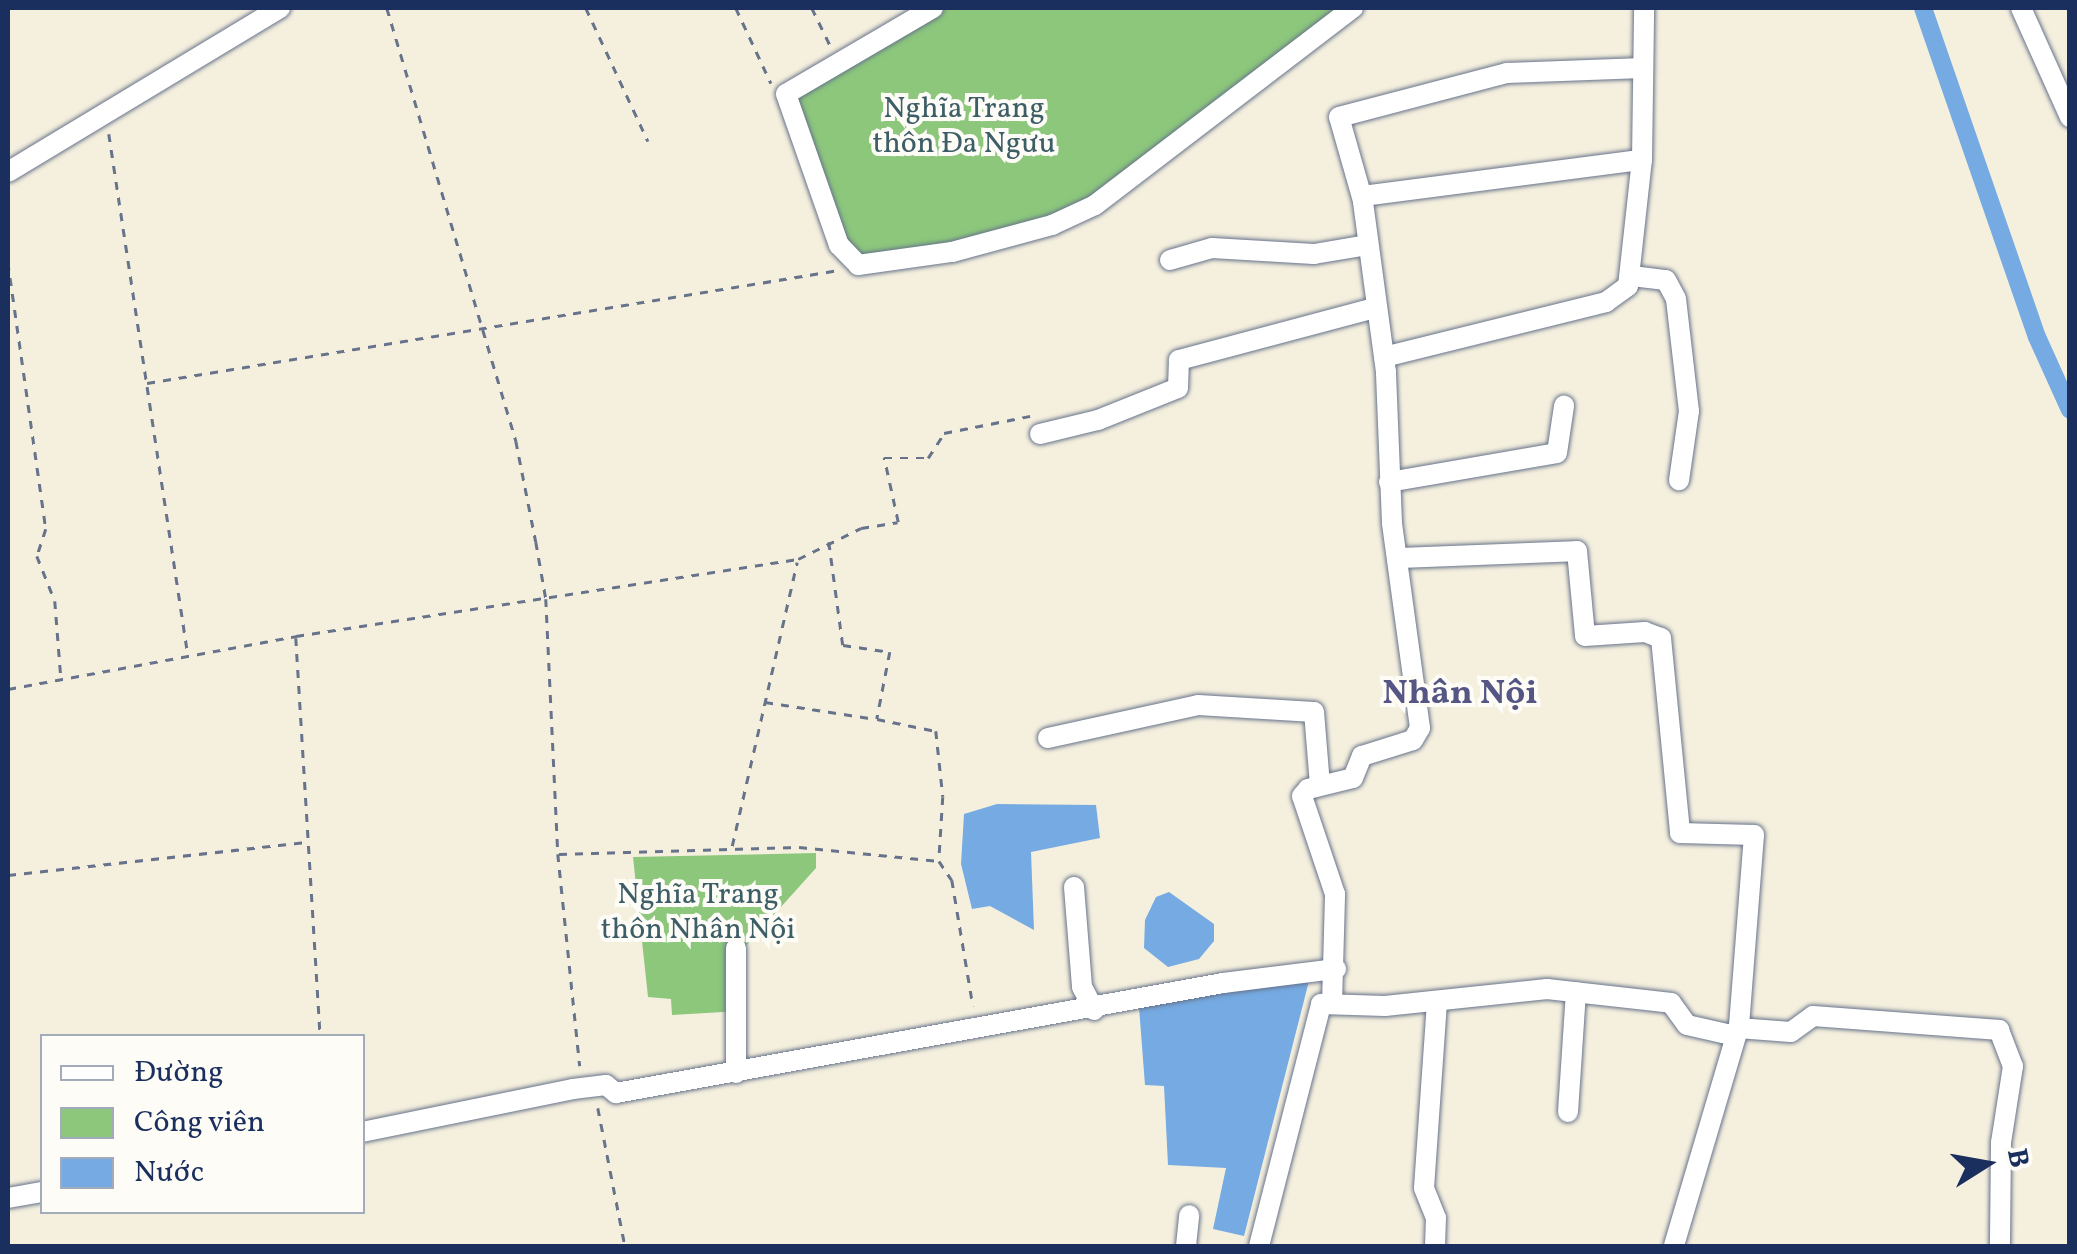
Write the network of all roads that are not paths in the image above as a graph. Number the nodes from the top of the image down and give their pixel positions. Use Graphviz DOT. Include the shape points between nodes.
graph roads {
  1 [pos="280,8"];
  2 [pos="933,8"];
  3 [pos="1353,8"];
  4 [pos="1644,8"];
  5 [pos="2021,8"];
  6 [pos="1643,68"];
  7 [pos="2070,117"];
  8 [pos="1642,160"];
  9 [pos="8,172"];
  10 [pos="1363,196"];
  11 [pos="1368,245"];
  12 [pos="1170,260"];
  13 [pos="1632,276"];
  14 [pos="1375,308"];
  15 [pos="1384,357"];
  16 [pos="1564,406"];
  17 [pos="1037,425"];
  18 [pos="1679,480"];
  19 [pos="1389,482"];
  20 [pos="1397,558"];
  21 [pos="1048,738"];
  22 [pos="1320,785"];
  23 [pos="1074,887"];
  24 [pos="736,948"];
  25 [pos="1336,968"];
  26 [pos="1576,992"];
  27 [pos="1438,1002"];
  28 [pos="1332,1004"];
  29 [pos="1094,1010"];
  30 [pos="1737,1032"];
  31 [pos="736,1074"];
  32 [pos="1568,1112"];
  33 [pos="365,1131"];
  34 [pos="40,1192"];
  35 [pos="8,1198"];
  36 [pos="1189,1215"];
  37 [pos="1186,1246"];
  38 [pos="1258,1246"];
  39 [pos="1435,1246"];
  40 [pos="1674,1246"];
  41 [pos="2000,1246"];
  1 -- 9 [label="street"];
  2 -- 3 [label="street" via="789,86 786,99 852,263 952,252 1052,225 1095,205"];
  4 -- 6 [label="street"];
  5 -- 7 [label="street"];
  6 -- 8 [label="street"];
  6 -- 10 [label="street" via="1507,73 1339,117"];
  8 -- 10 [label="street"];
  8 -- 13 [label="street"];
  10 -- 11 [label="street"];
  11 -- 12 [label="street" via="1314,254 1212,248"];
  11 -- 14 [label="street"];
  13 -- 15 [label="street" via="1606,302"];
  13 -- 18 [label="street" via="1666,280 1676,299 1689,411"];
  14 -- 15 [label="street"];
  14 -- 17 [label="street" via="1179,360 1178,388"];
  15 -- 19 [label="street"];
  16 -- 19 [label="street" via="1557,453"];
  19 -- 20 [label="street"];
  20 -- 22 [label="street" via="1418,732 1366,754 1353,778"];
  20 -- 30 [label="street" via="1577,551 1585,636 1645,632 1661,638 1680,833 1754,835"];
  21 -- 22 [label="street" via="1198,706 1314,712"];
  22 -- 25 [label="street" via="1306,790 1302,802 1332,873"];
  23 -- 29 [label="street" via="1082,987"];
  24 -- 31 [label="street"];
  25 -- 28 [label="street"];
  25 -- 29 [label="street"];
  26 -- 27 [label="street" via="1518,989"];
  26 -- 30 [label="street" via="1671,1003 1687,1025"];
  26 -- 32 [label="street"];
  27 -- 28 [label="street"];
  27 -- 39 [label="street" via="1424,1188 1436,1218"];
  28 -- 38 [label="street" via="1320,1004 1315,1012"];
  29 -- 31 [label="street"];
  30 -- 40 [label="street"];
  30 -- 41 [label="street" via="1785,1032 1813,1016 1999,1030 2013,1066 2001,1143"];
  31 -- 33 [label="street" via="616,1094 606,1084"];
  34 -- 35 [label="street"];
  36 -- 37 [label="street"];
}
